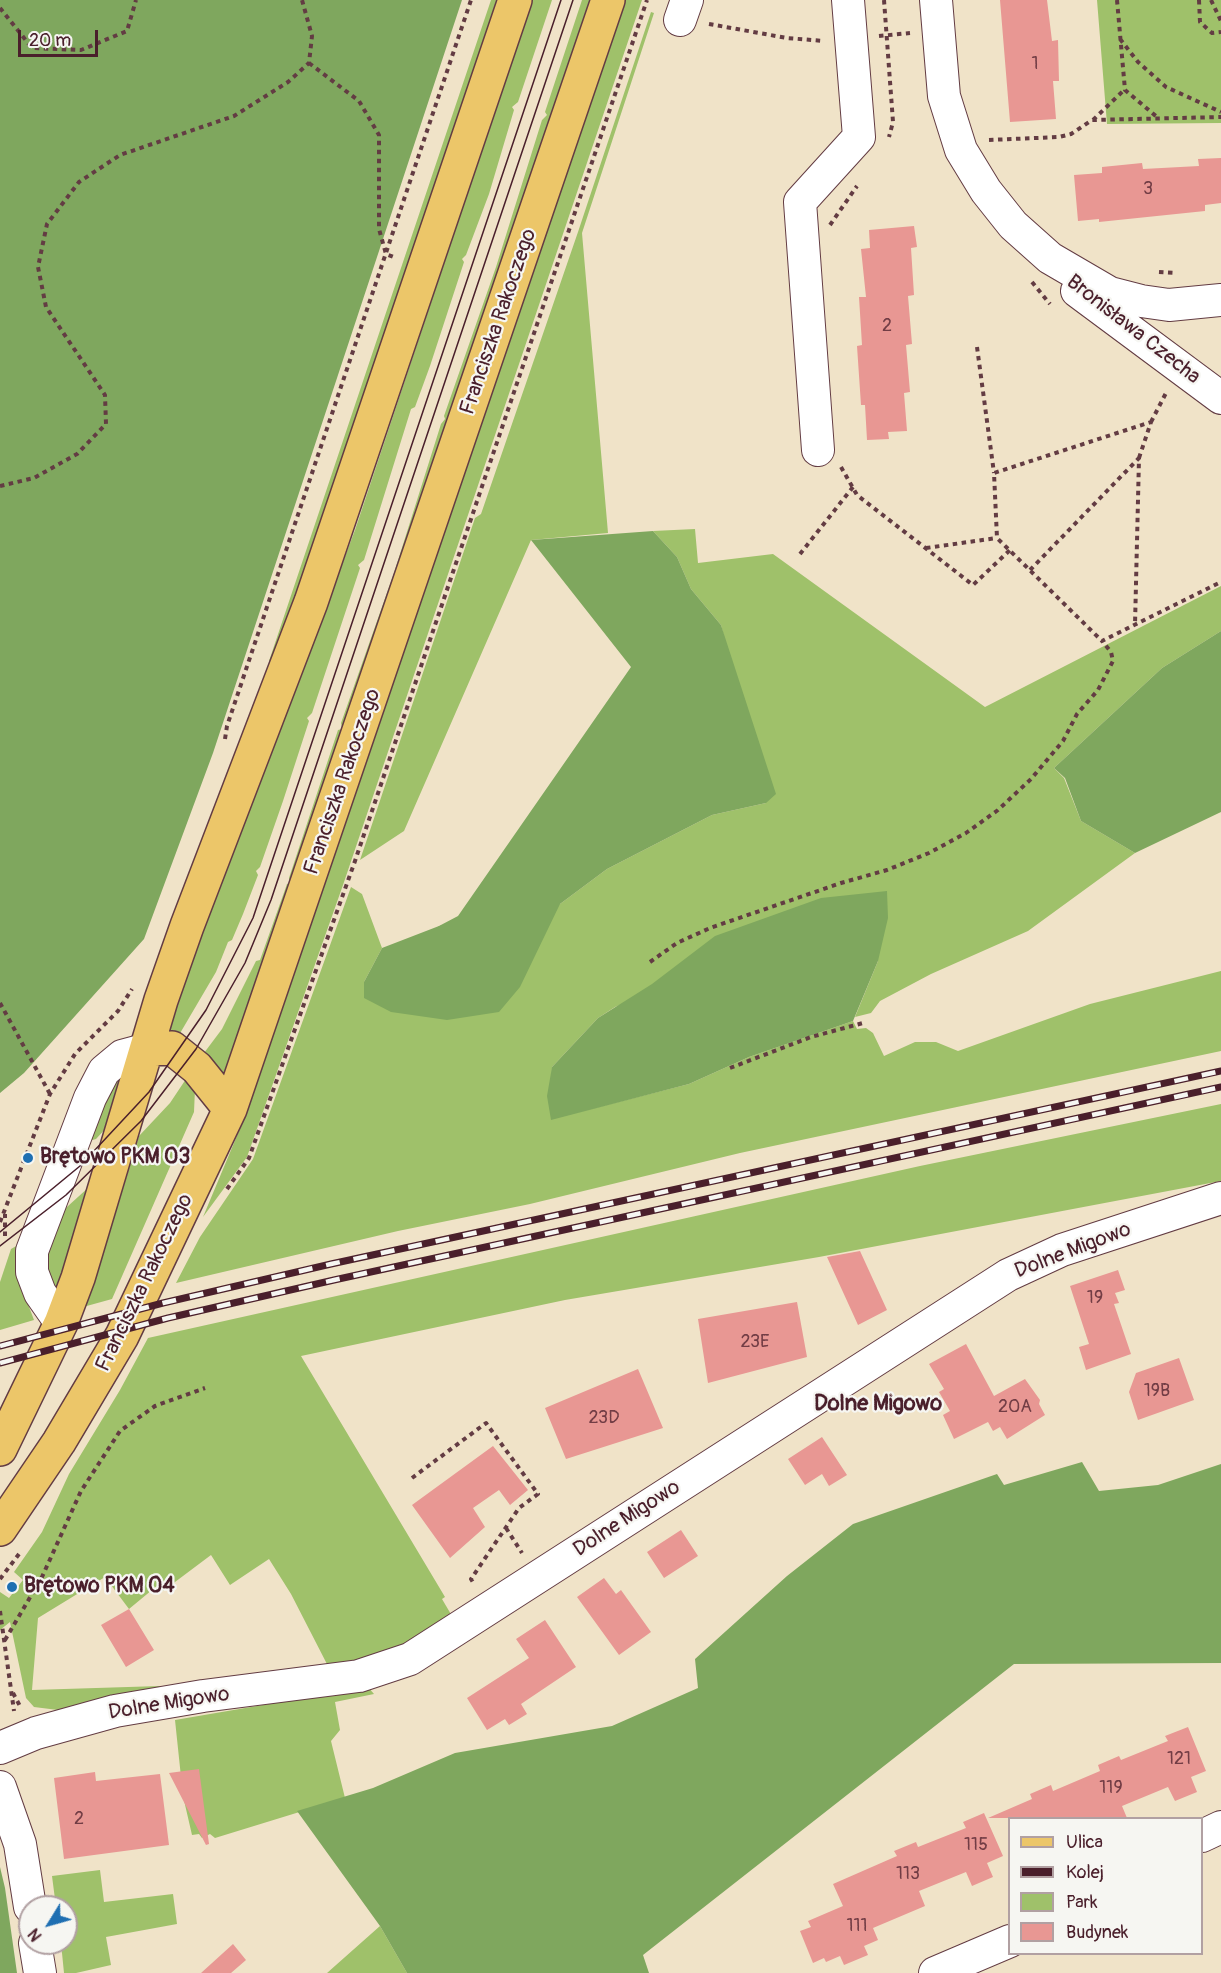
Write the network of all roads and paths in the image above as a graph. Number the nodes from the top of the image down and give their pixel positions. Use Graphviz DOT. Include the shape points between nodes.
graph roads {
  1 [pos="136,0"];
  2 [pos="302,0"];
  3 [pos="471,0"];
  4 [pos="515,0"];
  5 [pos="608,0"];
  6 [pos="848,0"];
  7 [pos="884,0"];
  8 [pos="936,0"];
  9 [pos="1117,0"];
  10 [pos="1199,0"];
  11 [pos="1211,0"];
  12 [pos="0,8"];
  13 [pos="690,15"];
  14 [pos="1221,21"];
  15 [pos="920,32"];
  16 [pos="1221,32"];
  17 [pos="891,35"];
  18 [pos="788,38"];
  19 [pos="1120,38"];
  20 [pos="309,63"];
  21 [pos="1125,90"];
  22 [pos="1221,112"];
  23 [pos="1157,117"];
  24 [pos="1221,117"];
  25 [pos="1092,120"];
  26 [pos="984,131"];
  27 [pos="989,140"];
  28 [pos="884,145"];
  29 [pos="996,150"];
  30 [pos="861,180"];
  31 [pos="829,236"];
  32 [pos="386,254"];
  33 [pos="397,258"];
  34 [pos="1050,258"];
  35 [pos="1151,271"];
  36 [pos="1182,274"];
  37 [pos="1221,300"];
  38 [pos="976,347"];
  39 [pos="1167,392"];
  40 [pos="1221,398"];
  41 [pos="1150,422"];
  42 [pos="818,450"];
  43 [pos="1139,458"];
  44 [pos="994,473"];
  45 [pos="0,486"];
  46 [pos="853,487"];
  47 [pos="998,538"];
  48 [pos="926,548"];
  49 [pos="1010,550"];
  50 [pos="800,554"];
  51 [pos="1030,570"];
  52 [pos="1221,582"];
  53 [pos="1135,625"];
  54 [pos="1102,641"];
  55 [pos="223,748"];
  56 [pos="650,962"];
  57 [pos="135,984"];
  58 [pos="0,1003"];
  59 [pos="863,1023"];
  60 [pos="148,1049"];
  61 [pos="730,1068"];
  62 [pos="50,1094"];
  63 [pos="230,1109"];
  64 [pos="1221,1198"];
  65 [pos="0,1222"];
  66 [pos="61,1323"];
  67 [pos="205,1388"];
  68 [pos="0,1449"];
  69 [pos="412,1478"];
  70 [pos="506,1528"];
  71 [pos="0,1529"];
  72 [pos="523,1554"];
  73 [pos="475,1585"];
  74 [pos="0,1611"];
  75 [pos="5,1640"];
  76 [pos="14,1713"];
  77 [pos="0,1748"];
  78 [pos="0,1787"];
  79 [pos="1221,1827"];
  80 [pos="1203,1836"];
  81 [pos="28,1895"];
  82 [pos="1008,1942"];
  83 [pos="37,1955"];
  84 [pos="40,1973"];
  85 [pos="935,1973"];
  1 -- 12 [label="path" via="127,31 81,50 32,48"];
  2 -- 20 [label="path" via="312,36"];
  3 -- 32 [label="path"];
  4 -- 60 [label="main road" via="311,602 187,926"];
  5 -- 63 [label="main road, Franciszka Rakoczego"];
  6 -- 42 [label="street" via="859,137 800,202"];
  7 -- 28 [label="path" via="893,123"];
  8 -- 34 [label="street, Bronisława Czecha" via="944,96 961,150 1013,225"];
  9 -- 19 [label="path"];
  10 -- 16 [label="path" via="1200,22 1212,33"];
  11 -- 14 [label="path"];
  13 -- 18 [label="path"];
  15 -- 17 [label="path"];
  19 -- 21 [label="path"];
  19 -- 22 [label="path" via="1138,62 1166,87"];
  20 -- 32 [label="path" via="359,101 379,135 379,229"];
  20 -- 45 [label="path" via="288,82 234,117 120,155 79,182 47,224 38,267 46,307 105,395 106,424 77,454 34,478"];
  21 -- 23 [label="path"];
  21 -- 25 [label="path"];
  23 -- 24 [label="path"];
  23 -- 25 [label="path"];
  25 -- 27 [label="path" via="1059,137"];
  26 -- 27 [label="path"];
  27 -- 29 [label="path"];
  30 -- 31 [label="path" via="830,225"];
  32 -- 33 [label="path"];
  32 -- 55 [label="path" via="227,726"];
  34 -- 37 [label="street, Bronisława Czecha" via="1110,293 1141,301 1169,305"];
  34 -- 40 [label="street, Bronisława Czecha" via="1064,281"];
  35 -- 36 [label="path"];
  38 -- 44 [label="path"];
  39 -- 41 [label="path"];
  41 -- 43 [label="path"];
  41 -- 44 [label="path"];
  42 -- 46 [label="path" via="831,448"];
  43 -- 51 [label="path"];
  43 -- 53 [label="path"];
  44 -- 47 [label="path"];
  46 -- 48 [label="path" via="857,495"];
  46 -- 50 [label="path"];
  47 -- 48 [label="path"];
  47 -- 49 [label="path"];
  48 -- 49 [label="path" via="973,585"];
  49 -- 51 [label="path"];
  51 -- 54 [label="path"];
  52 -- 53 [label="path"];
  53 -- 54 [label="path"];
  54 -- 56 [label="path" via="1113,661 1098,690 1077,714 1064,741 1031,779 974,827 929,853 887,870 710,928 677,943"];
  57 -- 62 [label="path" via="118,1011 75,1054"];
  58 -- 62 [label="path"];
  59 -- 61 [label="path"];
  60 -- 63 [label="main road" via="172,1048 197,1068"];
  60 -- 66 [label="main road"];
  60 -- 66 [label="street" via="122,1056 104,1071 86,1107 32,1251 36,1283"];
  62 -- 65 [label="path"];
  63 -- 71 [label="main road, Franciszka Rakoczego" via="122,1336 59,1442"];
  64 -- 77 [label="street, Dolne Migowo" via="1062,1250 1008,1275 410,1659 359,1676 115,1711 36,1733"];
  66 -- 68 [label="main road"];
  67 -- 75 [label="path" via="155,1406 120,1431 81,1491 42,1577"];
  69 -- 70 [label="path" via="486,1424 538,1494 519,1508"];
  70 -- 72 [label="path"];
  70 -- 73 [label="path" via="471,1579"];
  74 -- 75 [label="path"];
  75 -- 76 [label="path"];
  78 -- 81 [label="street" via="20,1844"];
  79 -- 80 [label="street"];
  82 -- 85 [label="street"];
  83 -- 84 [label="street"];
}
